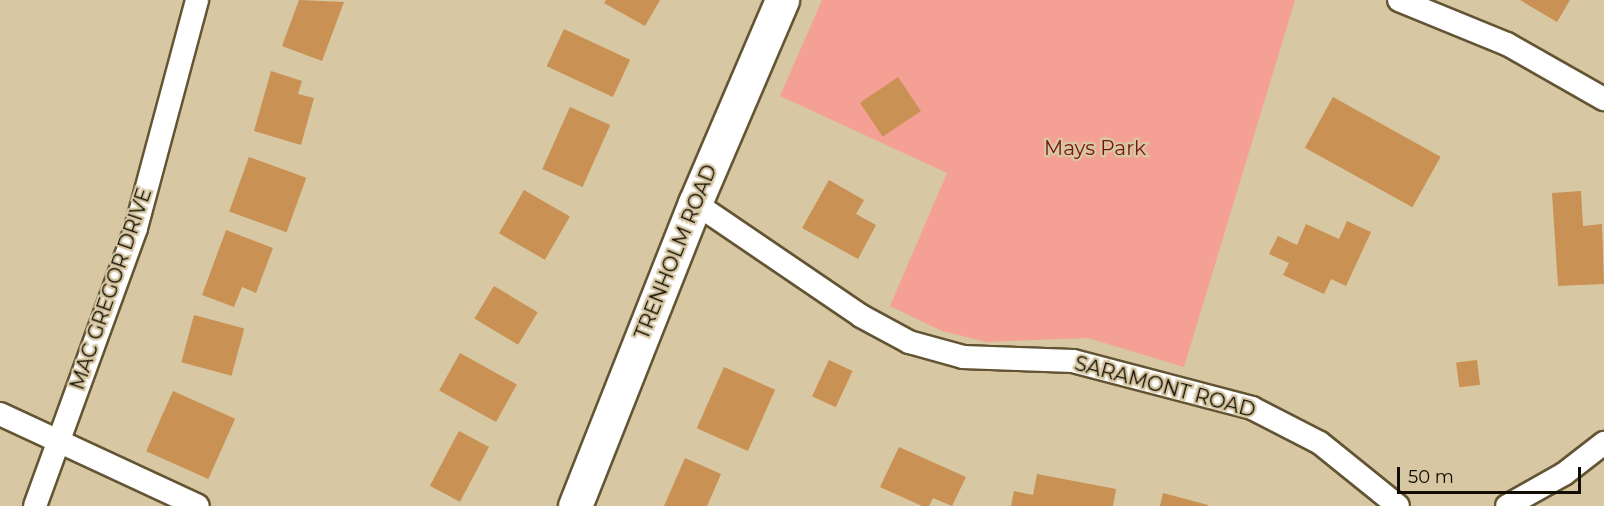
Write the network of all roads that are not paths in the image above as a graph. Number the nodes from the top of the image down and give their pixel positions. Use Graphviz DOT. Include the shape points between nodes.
graph roads {
  1 [pos="197,0"];
  2 [pos="782,0"];
  3 [pos="1399,0"];
  4 [pos="1604,99"];
  5 [pos="695,203"];
  6 [pos="0,414"];
  7 [pos="57,440"];
  8 [pos="1604,443"];
  9 [pos="35,506"];
  10 [pos="198,506"];
  11 [pos="575,506"];
  12 [pos="1398,506"];
  13 [pos="1507,506"];
  1 -- 7 [label="street, MAC GREGOR DRIVE" via="136,228"];
  2 -- 5 [label="main road, TRENHOLM ROAD"];
  3 -- 4 [label="street" via="1507,44"];
  5 -- 11 [label="main road, TRENHOLM ROAD"];
  5 -- 12 [label="street, SARAMONT ROAD" via="861,316 909,342 963,357 1073,361 1252,408 1320,443"];
  6 -- 7 [label="street"];
  7 -- 9 [label="street, MAC GREGOR DRIVE"];
  7 -- 10 [label="street"];
  8 -- 13 [label="street" via="1564,474"];
}
